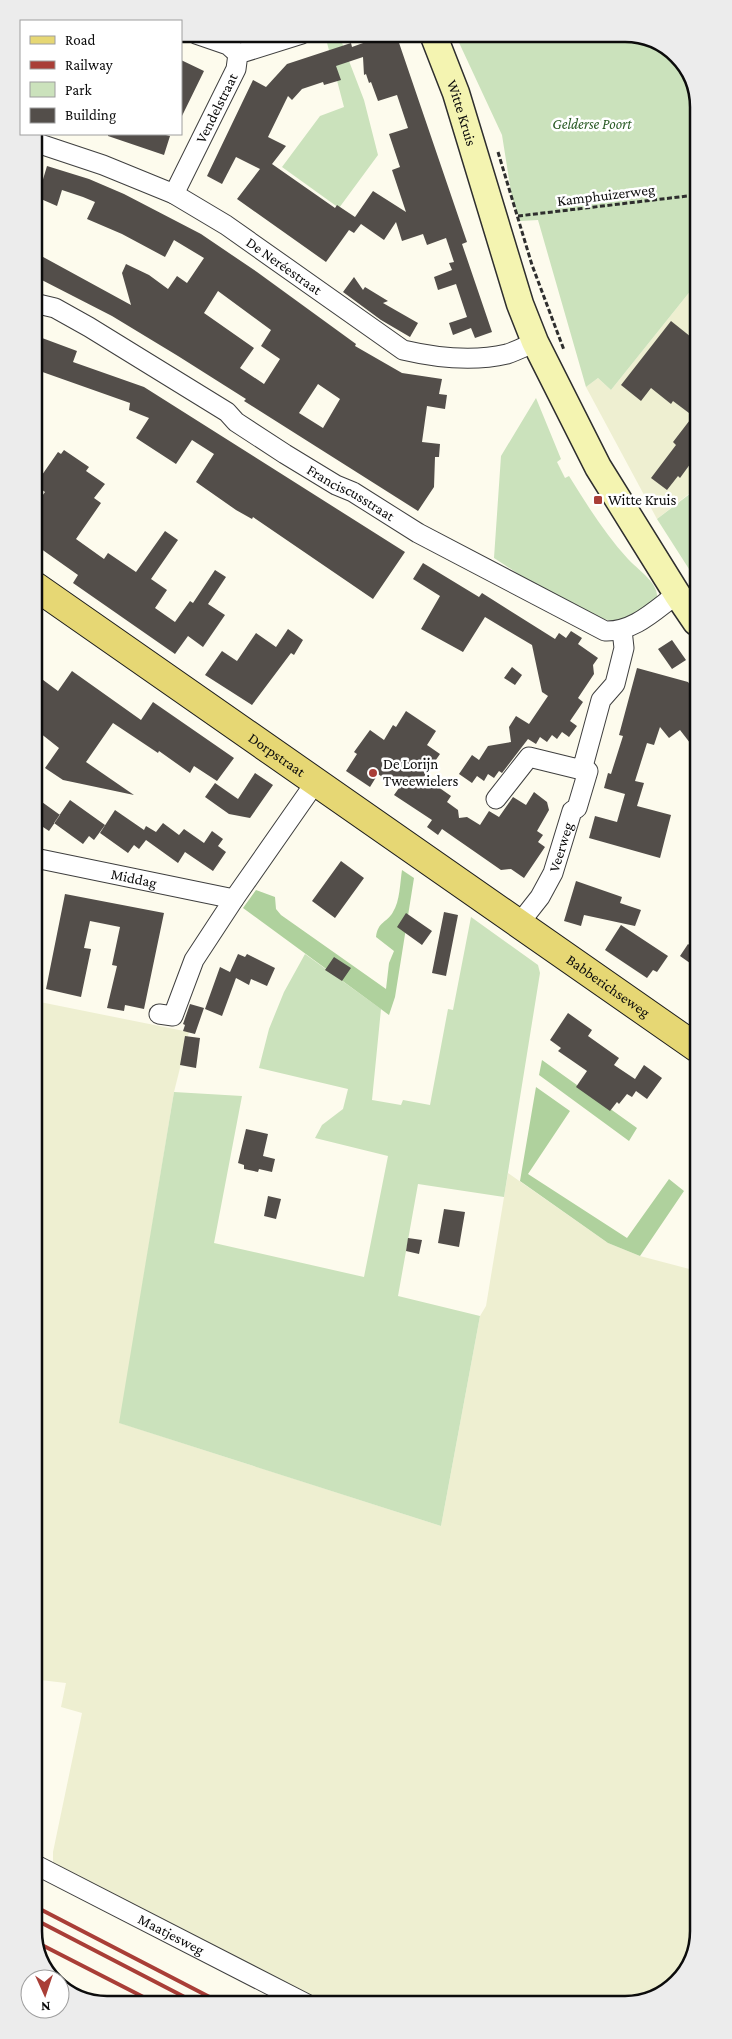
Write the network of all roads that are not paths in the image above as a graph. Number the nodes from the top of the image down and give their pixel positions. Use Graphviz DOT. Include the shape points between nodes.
graph roads {
  1 [pos="218,42"];
  2 [pos="275,42"];
  3 [pos="436,43"];
  4 [pos="238,54"];
  5 [pos="43,145"];
  6 [pos="174,194"];
  7 [pos="43,305"];
  8 [pos="546,336"];
  9 [pos="43,592"];
  10 [pos="677,594"];
  11 [pos="690,613"];
  12 [pos="622,630"];
  13 [pos="582,770"];
  14 [pos="315,783"];
  15 [pos="496,799"];
  16 [pos="43,860"];
  17 [pos="234,899"];
  18 [pos="518,924"];
  19 [pos="159,1014"];
  20 [pos="690,1043"];
  21 [pos="42,1868"];
  22 [pos="291,1996"];
  1 -- 4 [label="street"];
  2 -- 4 [label="street, Vendelstraat"];
  3 -- 8 [label="main road, Witte Kruis" via="456,93 520,304"];
  4 -- 6 [label="street, Vendelstraat" via="236,69"];
  5 -- 6 [label="street, De Neréestraat" via="103,164"];
  6 -- 8 [label="street, De Neréestraat" via="226,225 404,350 434,358 471,358 507,354"];
  7 -- 12 [label="street, Franciscusstraat" via="89,327 227,412 236,422 336,486 353,492 418,533 605,631"];
  8 -- 10 [label="main road, Witte Kruis" via="598,466"];
  9 -- 14 [label="main road, Dorpstraat"];
  10 -- 11 [label="main road, Witte Kruis"];
  10 -- 12 [label="street" via="633,626"];
  12 -- 13 [label="street, Veerweg" via="624,648 614,684 600,700"];
  13 -- 15 [label="street" via="529,757"];
  13 -- 18 [label="street, Veerweg" via="588,771 553,873 540,897"];
  14 -- 17 [label="street"];
  14 -- 18 [label="main road, Dorpstraat"];
  16 -- 17 [label="street, Middag"];
  17 -- 19 [label="street" via="194,960 173,1016"];
  18 -- 20 [label="main road, Babberichseweg"];
  21 -- 22 [label="street, Maatjesweg"];
}
